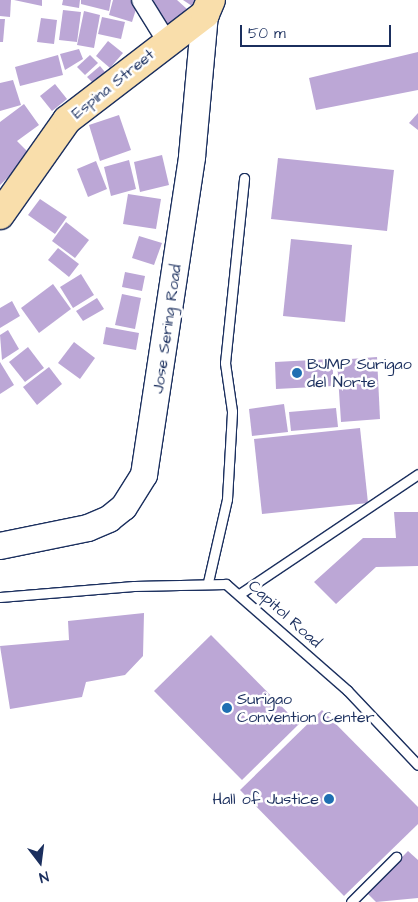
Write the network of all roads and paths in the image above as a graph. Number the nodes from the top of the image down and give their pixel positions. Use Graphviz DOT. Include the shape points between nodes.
graph roads {
  1 [pos="141,0"];
  2 [pos="210,4"];
  3 [pos="167,42"];
  4 [pos="244,178"];
  5 [pos="0,215"];
  6 [pos="418,474"];
  7 [pos="0,546"];
  8 [pos="208,582"];
  9 [pos="241,593"];
  10 [pos="0,597"];
  11 [pos="418,765"];
  12 [pos="396,857"];
  13 [pos="358,900"];
  1 -- 3 [label="street"];
  2 -- 3 [label="main road, Espina Street"];
  2 -- 7 [label="main road, Jose Sering Road" via="192,157 144,475 124,507 109,519 88,528"];
  3 -- 5 [label="main road, Espina Street" via="68,120"];
  4 -- 8 [label="lane" via="225,363 232,411 227,499"];
  6 -- 9 [label="lane"];
  8 -- 9 [label="lane, Capitol Road" via="226,584"];
  8 -- 10 [label="lane, Capitol Road"];
  9 -- 11 [label="lane, Capitol Road" via="347,690"];
  12 -- 13 [label="lane"];
}
